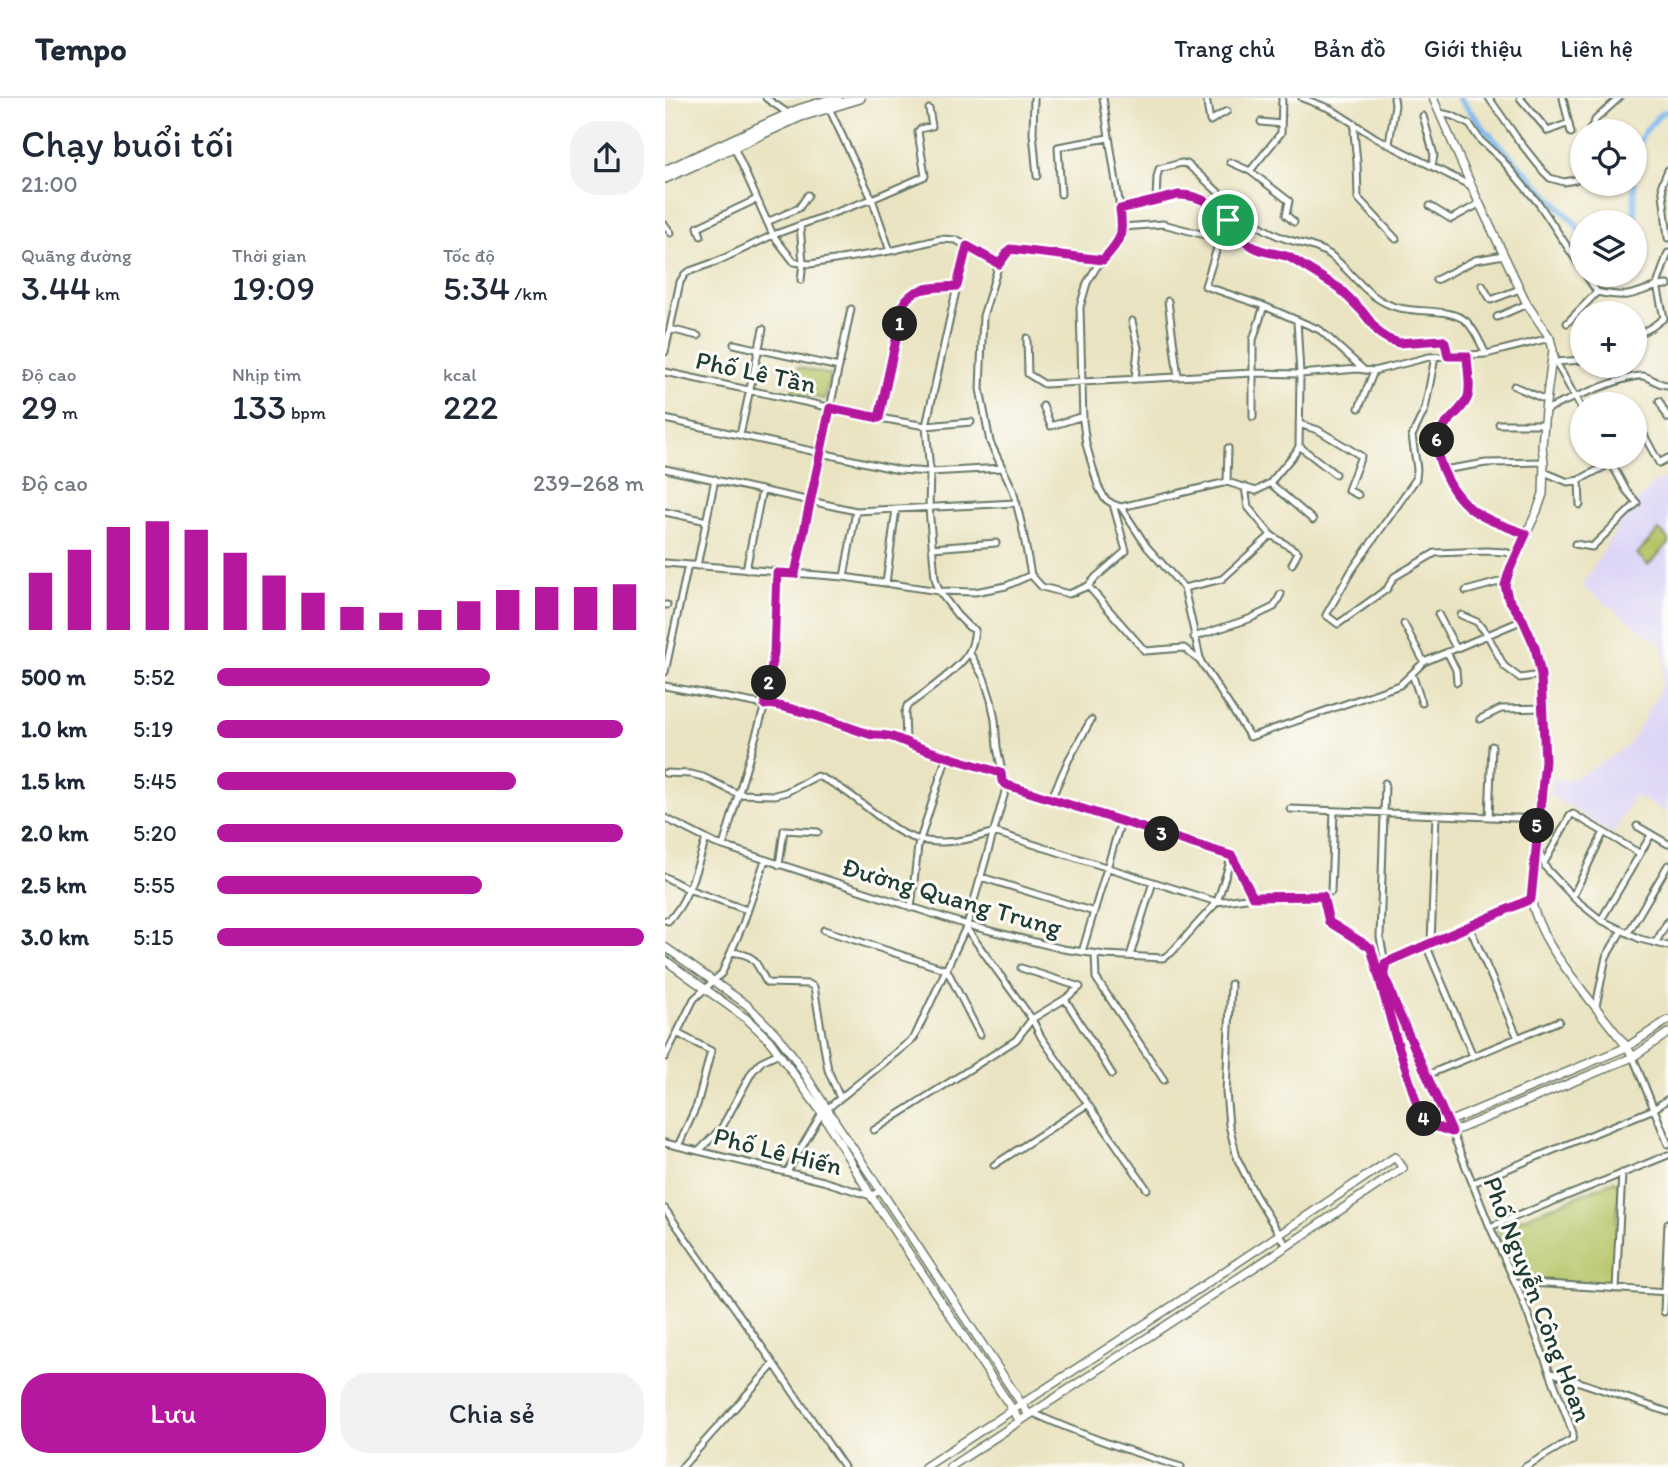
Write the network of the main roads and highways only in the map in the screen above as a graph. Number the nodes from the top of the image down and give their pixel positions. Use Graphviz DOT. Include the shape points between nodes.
graph roads {
  1 [pos="837,98"];
  2 [pos="860,98"];
  3 [pos="665,171"];
  4 [pos="665,178"];
  1 -- 3 [label="main road" via="790,114"];
  2 -- 4 [label="main road" via="801,116"];
}
